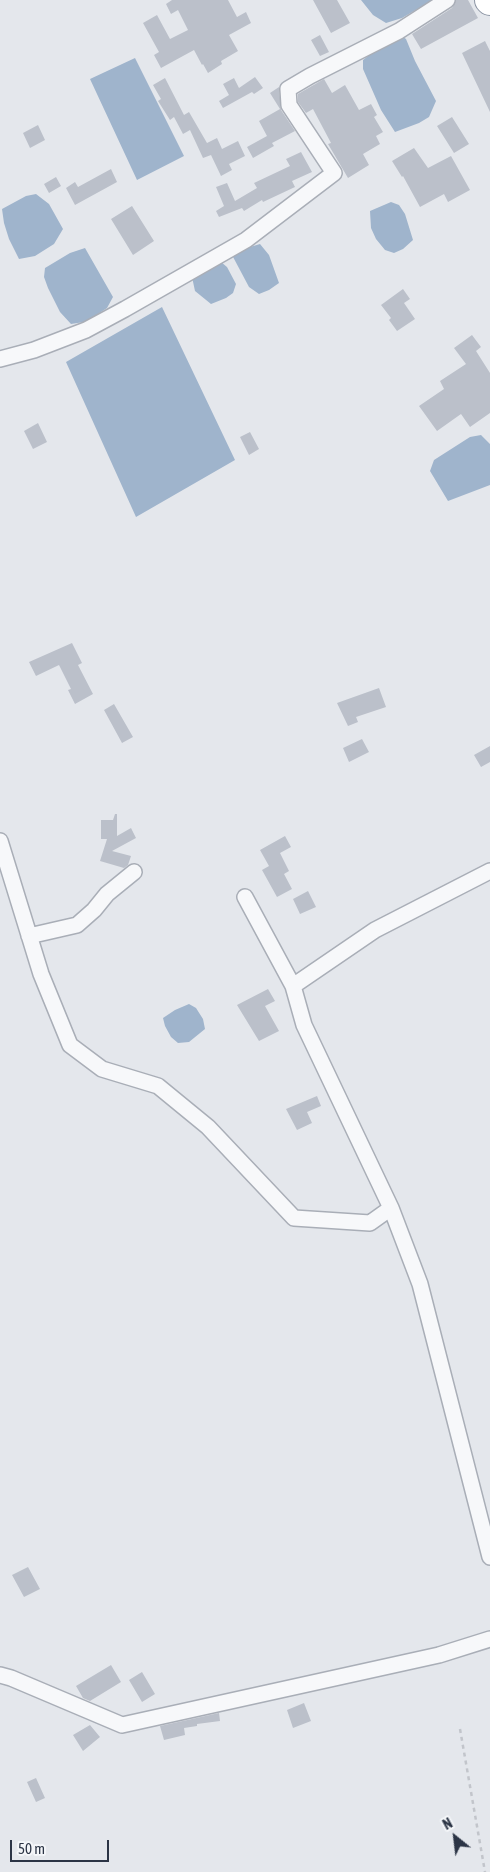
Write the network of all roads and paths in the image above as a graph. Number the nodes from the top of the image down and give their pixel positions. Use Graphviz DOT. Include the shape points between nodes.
graph roads {
  1 [pos="447,0"];
  2 [pos="0,359"];
  3 [pos="0,841"];
  4 [pos="490,871"];
  5 [pos="134,872"];
  6 [pos="245,897"];
  7 [pos="29,936"];
  8 [pos="292,986"];
  9 [pos="391,1208"];
  10 [pos="490,1557"];
  11 [pos="490,1639"];
  12 [pos="0,1675"];
  13 [pos="460,1729"];
  14 [pos="486,1872"];
  1 -- 2 [label="street" via="399,31 288,89 288,105 334,172 246,240 126,309 86,330"];
  3 -- 7 [label="street"];
  4 -- 8 [label="street" via="375,930"];
  5 -- 7 [label="street" via="77,925"];
  6 -- 8 [label="street"];
  7 -- 9 [label="street" via="70,1045 102,1069 158,1086 208,1127 294,1218 370,1223"];
  8 -- 9 [label="street" via="304,1025"];
  9 -- 10 [label="street" via="420,1284"];
  11 -- 12 [label="street" via="439,1655 122,1726"];
  13 -- 14 [label="path"];
}
